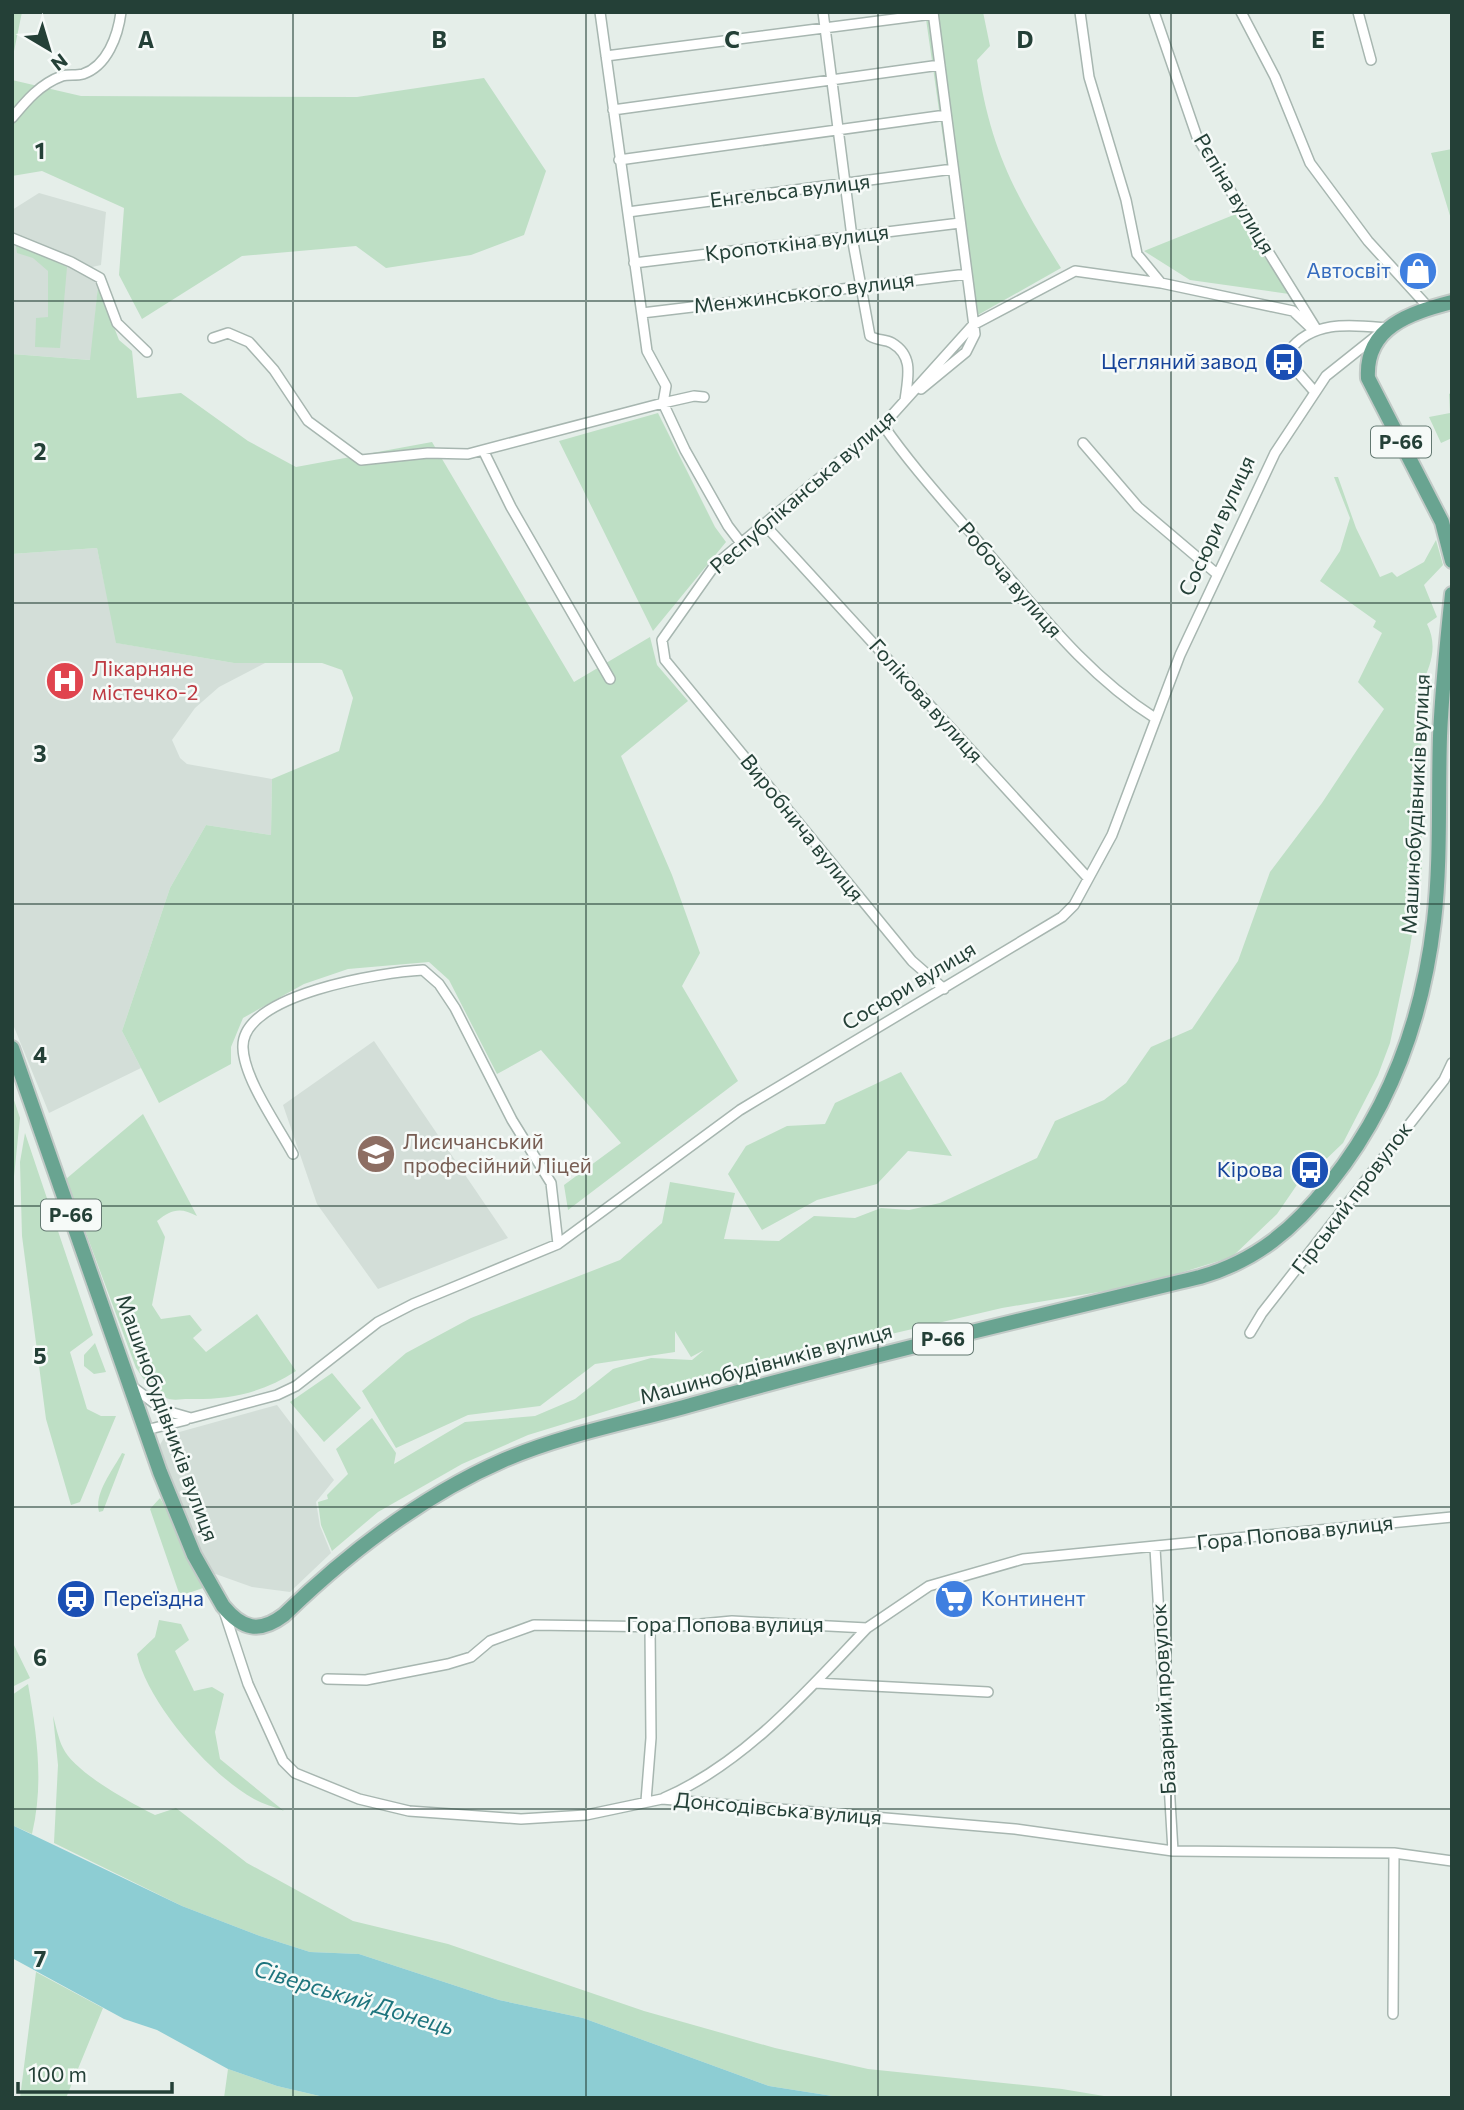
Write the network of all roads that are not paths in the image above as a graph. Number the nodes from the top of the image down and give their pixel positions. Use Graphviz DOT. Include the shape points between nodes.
graph roads {
  1 [pos="121,12"];
  2 [pos="600,12"];
  3 [pos="823,12"];
  4 [pos="1080,12"];
  5 [pos="1154,12"];
  6 [pos="1241,12"];
  7 [pos="1358,12"];
  8 [pos="933,13"];
  9 [pos="825,27"];
  10 [pos="606,56"];
  11 [pos="1371,60"];
  12 [pos="940,65"];
  13 [pos="830,80"];
  14 [pos="613,110"];
  15 [pos="946,115"];
  16 [pos="12,118"];
  17 [pos="839,131"];
  18 [pos="620,160"];
  19 [pos="953,169"];
  20 [pos="846,183"];
  21 [pos="628,212"];
  22 [pos="960,223"];
  23 [pos="852,237"];
  24 [pos="12,238"];
  25 [pos="634,263"];
  26 [pos="967,274"];
  27 [pos="1161,283"];
  28 [pos="860,286"];
  29 [pos="1452,302"];
  30 [pos="1429,308"];
  31 [pos="642,313"];
  32 [pos="974,326"];
  33 [pos="1388,328"];
  34 [pos="1315,330"];
  35 [pos="213,338"];
  36 [pos="147,352"];
  37 [pos="1314,391"];
  38 [pos="704,397"];
  39 [pos="905,400"];
  40 [pos="663,403"];
  41 [pos="883,425"];
  42 [pos="1083,443"];
  43 [pos="483,450"];
  44 [pos="764,524"];
  45 [pos="741,543"];
  46 [pos="1451,555"];
  47 [pos="1217,574"];
  48 [pos="1452,594"];
  49 [pos="665,660"];
  50 [pos="610,679"];
  51 [pos="1155,718"];
  52 [pos="1088,878"];
  53 [pos="944,989"];
  54 [pos="12,1048"];
  55 [pos="1452,1063"];
  56 [pos="293,1154"];
  57 [pos="558,1244"];
  58 [pos="1250,1333"];
  59 [pos="129,1383"];
  60 [pos="191,1419"];
  61 [pos="146,1430"];
  62 [pos="1452,1517"];
  63 [pos="1155,1548"];
  64 [pos="223,1606"];
  65 [pos="650,1627"];
  66 [pos="867,1628"];
  67 [pos="327,1679"];
  68 [pos="814,1683"];
  69 [pos="988,1692"];
  70 [pos="662,1799"];
  71 [pos="646,1801"];
  72 [pos="1173,1851"];
  73 [pos="1394,1853"];
  74 [pos="1452,1861"];
  75 [pos="1393,2014"];
  1 -- 16 [label="street" via="108,54 96,68 80,75 63,75 33,93"];
  2 -- 10 [label="street"];
  3 -- 9 [label="street"];
  4 -- 27 [label="street" via="1089,77 1138,254"];
  5 -- 34 [label="street, Рєпіна вулиця" via="1197,137"];
  6 -- 30 [label="street" via="1275,77 1310,163 1368,242"];
  7 -- 11 [label="street"];
  8 -- 9 [label="street"];
  8 -- 12 [label="street"];
  9 -- 10 [label="street"];
  9 -- 13 [label="street"];
  10 -- 14 [label="street"];
  12 -- 13 [label="street"];
  12 -- 15 [label="street"];
  13 -- 14 [label="street"];
  13 -- 17 [label="street"];
  14 -- 18 [label="street"];
  15 -- 17 [label="street"];
  15 -- 19 [label="street"];
  17 -- 18 [label="street"];
  17 -- 20 [label="street"];
  18 -- 21 [label="street"];
  19 -- 20 [label="street, Енгельса вулиця"];
  19 -- 22 [label="street"];
  20 -- 21 [label="street, Енгельса вулиця"];
  20 -- 23 [label="street"];
  21 -- 25 [label="street"];
  22 -- 23 [label="street, Кропоткіна вулиця"];
  22 -- 26 [label="street"];
  23 -- 25 [label="street, Кропоткіна вулиця"];
  23 -- 28 [label="street"];
  24 -- 36 [label="street" via="100,278 117,323"];
  25 -- 31 [label="street"];
  26 -- 28 [label="street, Менжинського вулиця"];
  26 -- 32 [label="street"];
  27 -- 32 [label="street, Республіканська вулиця" via="1075,271"];
  27 -- 34 [label="street, Республіканська вулиця" via="1293,311"];
  28 -- 31 [label="street, Менжинського вулиця"];
  28 -- 39 [label="street" via="870,336 889,341 904,352 909,363"];
  29 -- 30 [label="main road, Сосюри вулиця / Р-66"];
  30 -- 33 [label="main road, Сосюри вулиця / Р-66"];
  31 -- 40 [label="street" via="647,351 666,386"];
  32 -- 39 [label="street, Республіканська вулиця"];
  33 -- 34 [label="street" via="1347,325"];
  33 -- 37 [label="street, Сосюри вулиця" via="1344,360"];
  33 -- 46 [label="main road, Р-66" via="1370,351 1368,378 1442,522"];
  34 -- 37 [label="street" via="1297,340 1289,351 1294,368"];
  35 -- 43 [label="street" via="228,333 249,342 308,421 361,460"];
  37 -- 47 [label="street, Сосюри вулиця" via="1275,453"];
  38 -- 40 [label="street"];
  39 -- 41 [label="street, Республіканська вулиця"];
  40 -- 43 [label="street"];
  40 -- 45 [label="street" via="685,450"];
  41 -- 44 [label="street, Республіканська вулиця"];
  41 -- 51 [label="street, Робоча вулиця" via="929,488 1060,638 1123,696"];
  42 -- 47 [label="street" via="1138,507"];
  43 -- 50 [label="street"];
  44 -- 45 [label="street, Республіканська вулиця"];
  44 -- 52 [label="street, Голікова вулиця"];
  45 -- 49 [label="street, Республіканська вулиця" via="715,565 662,640"];
  47 -- 51 [label="street, Сосюри вулиця"];
  48 -- 64 [label="main road, Машинобудівників вулиця / Р-66" via="1440,731 1434,919 1415,1014 1398,1072 1362,1139 1306,1211 1264,1250 1200,1277 824,1368 565,1438 504,1460 435,1496 386,1528 271,1625 245,1626"];
  49 -- 53 [label="street, Виробнича вулиця" via="904,951"];
  51 -- 52 [label="street, Сосюри вулиця" via="1112,835"];
  52 -- 53 [label="street, Сосюри вулиця" via="1062,917"];
  53 -- 57 [label="street, Сосюри вулиця" via="740,1110"];
  54 -- 59 [label="main road, Машинобудівників вулиця / Р-66"];
  55 -- 58 [label="street, Гірський провулок" via="1444,1080"];
  56 -- 57 [label="street" via="246,1064 242,1046 250,1026 301,995 335,984 423,970 455,1008 512,1120 551,1183"];
  57 -- 60 [label="street, Сосюри вулиця" via="378,1322 296,1386"];
  59 -- 60 [label="street" via="163,1410"];
  59 -- 61 [label="main road, Машинобудівників вулиця / Р-66"];
  60 -- 61 [label="street, Сосюри вулиця"];
  61 -- 64 [label="main road, Машинобудівників вулиця / Р-66" via="176,1514"];
  62 -- 63 [label="street, Гора Попова вулиця"];
  63 -- 66 [label="street, Гора Попова вулиця" via="1023,1559 929,1586"];
  63 -- 72 [label="street, Базарний провулок"];
  64 -- 71 [label="street, Донсодівська вулиця" via="248,1685 283,1761 315,1784 410,1811 455,1817 586,1815"];
  65 -- 66 [label="street, Гора Попова вулиця" via="732,1621"];
  65 -- 67 [label="street, Гора Попова вулиця" via="534,1625 448,1664 366,1680"];
  65 -- 71 [label="street" via="651,1738"];
  66 -- 68 [label="street"];
  68 -- 69 [label="street"];
  68 -- 70 [label="street" via="732,1759"];
  70 -- 71 [label="street, Донсодівська вулиця"];
  70 -- 72 [label="street, Донсодівська вулиця" via="1015,1829"];
  72 -- 73 [label="street, Донсодівська вулиця"];
  73 -- 74 [label="street, Донсодівська вулиця"];
  73 -- 75 [label="street"];
}
